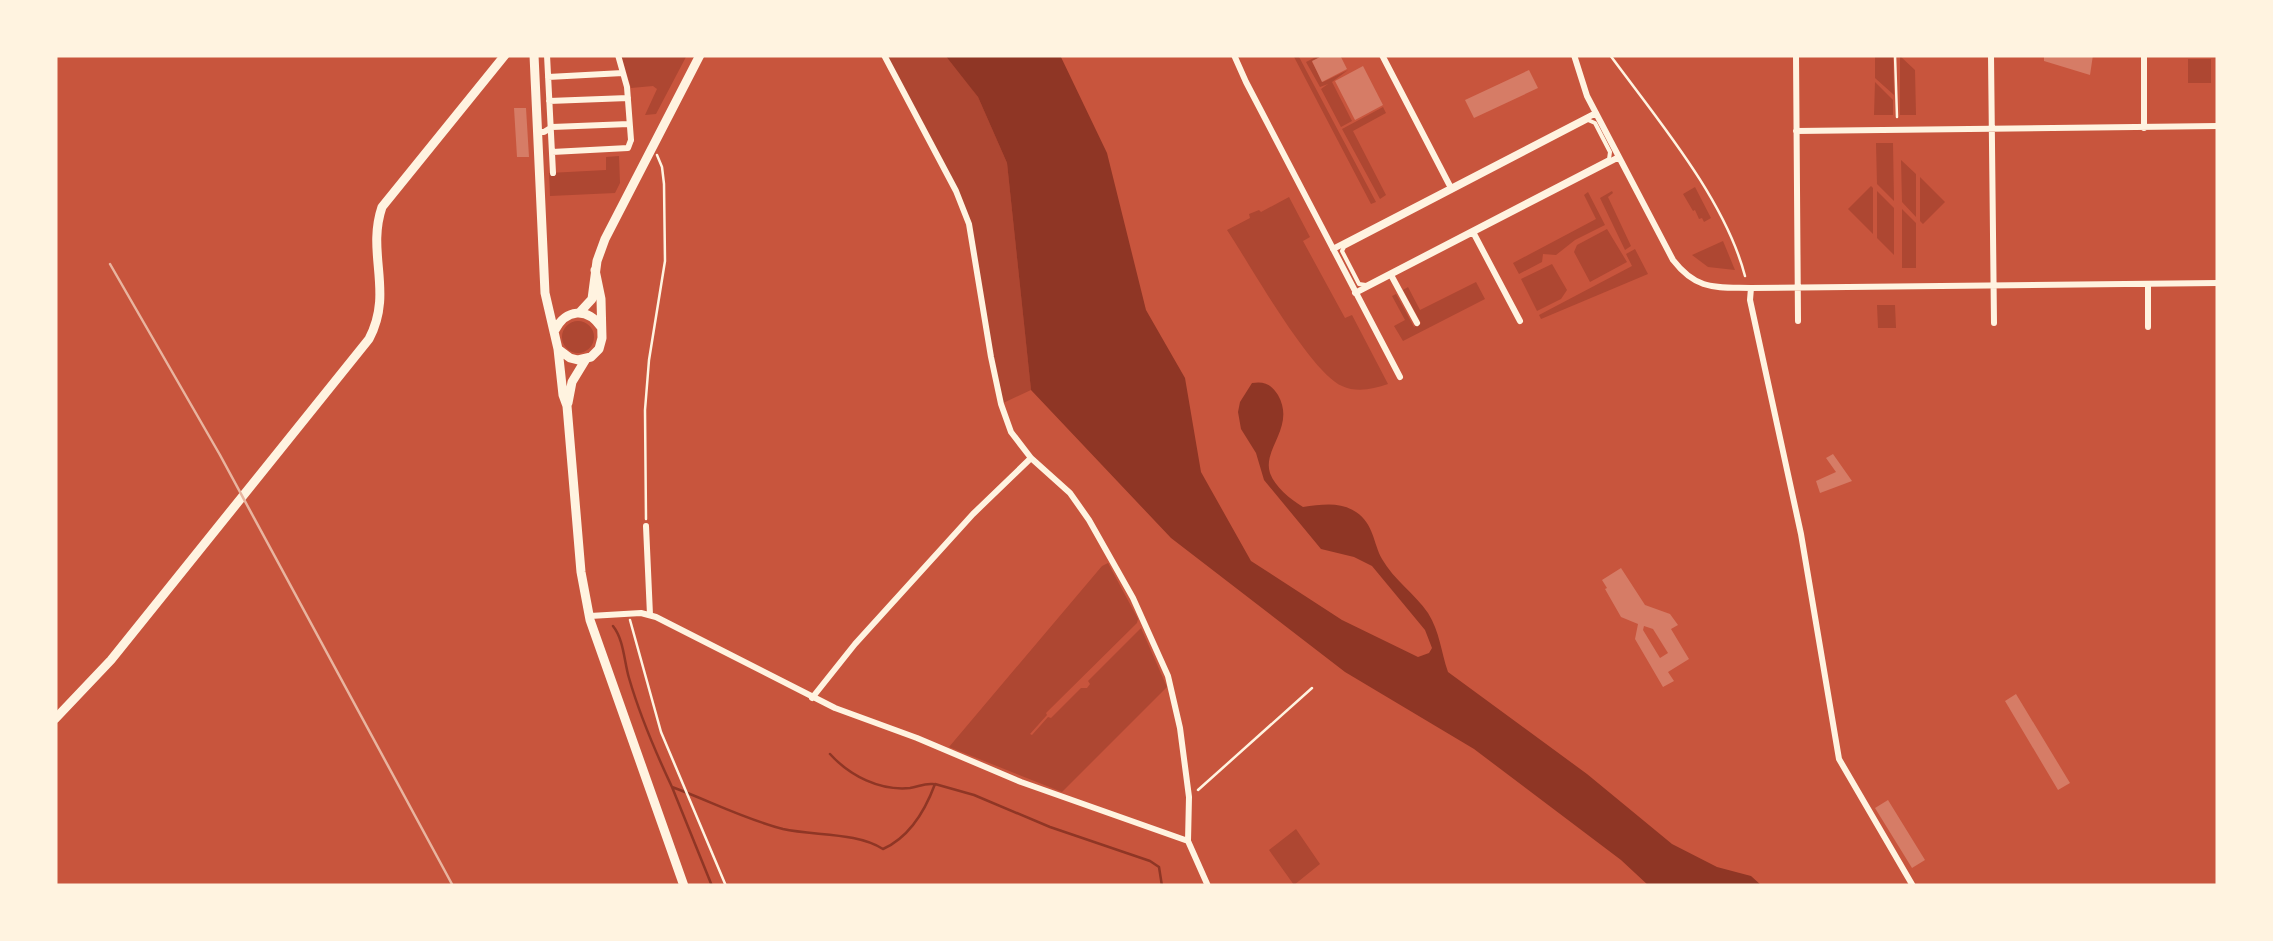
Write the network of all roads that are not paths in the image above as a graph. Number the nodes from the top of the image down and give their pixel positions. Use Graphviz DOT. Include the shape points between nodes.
graph roads {
  1 [pos="505,55"];
  2 [pos="534,55"];
  3 [pos="548,55"];
  4 [pos="618,55"];
  5 [pos="700,55"];
  6 [pos="884,55"];
  7 [pos="1234,55"];
  8 [pos="1382,55"];
  9 [pos="1574,55"];
  10 [pos="1796,55"];
  11 [pos="1992,55"];
  12 [pos="2144,55"];
  13 [pos="623,73"];
  14 [pos="548,76"];
  15 [pos="628,98"];
  16 [pos="549,102"];
  17 [pos="1596,112"];
  18 [pos="537,118"];
  19 [pos="1595,123"];
  20 [pos="629,124"];
  21 [pos="2218,126"];
  22 [pos="552,127"];
  23 [pos="1992,128"];
  24 [pos="2144,128"];
  25 [pos="1796,131"];
  26 [pos="538,132"];
  27 [pos="631,140"];
  28 [pos="645,146"];
  29 [pos="552,152"];
  30 [pos="1619,157"];
  31 [pos="553,173"];
  32 [pos="1451,188"];
  33 [pos="1474,232"];
  34 [pos="1333,249"];
  35 [pos="595,270"];
  36 [pos="1391,275"];
  37 [pos="2218,283"];
  38 [pos="2148,284"];
  39 [pos="1994,285"];
  40 [pos="1751,288"];
  41 [pos="1798,288"];
  42 [pos="545,293"];
  43 [pos="1355,293"];
  44 [pos="580,312"];
  45 [pos="568,314"];
  46 [pos="1520,320"];
  47 [pos="1798,321"];
  48 [pos="1416,323"];
  49 [pos="1994,323"];
  50 [pos="600,327"];
  51 [pos="2148,327"];
  52 [pos="555,330"];
  53 [pos="558,349"];
  54 [pos="586,359"];
  55 [pos="1400,376"];
  56 [pos="567,406"];
  57 [pos="1031,458"];
  58 [pos="646,526"];
  59 [pos="650,615"];
  60 [pos="589,616"];
  61 [pos="812,698"];
  62 [pos="55,719"];
  63 [pos="1188,842"];
  64 [pos="684,886"];
  65 [pos="1208,886"];
  66 [pos="1913,886"];
  1 -- 62 [label="main road" via="382,207 376,230 382,300 357,356 111,660"];
  2 -- 18 [label="main road"];
  3 -- 14 [label="street"];
  4 -- 13 [label="street"];
  5 -- 28 [label="main road"];
  6 -- 57 [label="street" via="956,191 976,258 1002,404 1011,432"];
  7 -- 34 [label="street"];
  8 -- 32 [label="street"];
  9 -- 17 [label="street"];
  10 -- 25 [label="street"];
  11 -- 23 [label="street"];
  12 -- 24 [label="street"];
  13 -- 14 [label="street"];
  13 -- 15 [label="street"];
  14 -- 16 [label="street"];
  15 -- 16 [label="street"];
  15 -- 20 [label="street"];
  16 -- 22 [label="street"];
  17 -- 30 [label="street"];
  17 -- 32 [label="street"];
  18 -- 22 [label="street"];
  18 -- 26 [label="main road"];
  19 -- 19 [label="street" via="1609,159 1359,284 1344,247 1588,120"];
  20 -- 22 [label="street"];
  20 -- 27 [label="street"];
  21 -- 24 [label="street"];
  22 -- 26 [label="street"];
  22 -- 29 [label="street"];
  23 -- 24 [label="street"];
  23 -- 25 [label="street"];
  23 -- 39 [label="street"];
  25 -- 41 [label="street"];
  26 -- 42 [label="main road"];
  27 -- 28 [label="street"];
  27 -- 29 [label="street" via="628,148"];
  28 -- 35 [label="main road"];
  29 -- 31 [label="street"];
  30 -- 33 [label="street"];
  30 -- 40 [label="street" via="1686,275 1708,287"];
  32 -- 34 [label="street"];
  33 -- 36 [label="street"];
  33 -- 46 [label="street"];
  34 -- 43 [label="street"];
  35 -- 44 [label="main road" via="592,299"];
  35 -- 50 [label="main road"];
  36 -- 43 [label="street"];
  36 -- 48 [label="street"];
  37 -- 38 [label="street"];
  38 -- 39 [label="street"];
  38 -- 51 [label="street"];
  39 -- 41 [label="street"];
  39 -- 49 [label="street"];
  40 -- 41 [label="street"];
  40 -- 66 [label="street" via="1802,534 1838,759"];
  41 -- 47 [label="street"];
  42 -- 45 [label="main road" via="554,308"];
  42 -- 52 [label="main road"];
  43 -- 55 [label="street"];
  44 -- 45 [label="main road"];
  44 -- 50 [label="main road"];
  45 -- 52 [label="main road"];
  50 -- 54 [label="main road" via="601,344"];
  52 -- 53 [label="main road"];
  53 -- 54 [label="main road"];
  53 -- 56 [label="main road"];
  54 -- 56 [label="main road"];
  56 -- 60 [label="main road"];
  57 -- 61 [label="street" via="973,514"];
  57 -- 63 [label="street" via="1078,503 1103,542 1172,689 1189,796"];
  58 -- 59 [label="street"];
  59 -- 60 [label="street"];
  59 -- 61 [label="street"];
  60 -- 64 [label="main road"];
  61 -- 63 [label="street"];
  63 -- 65 [label="street"];
}
